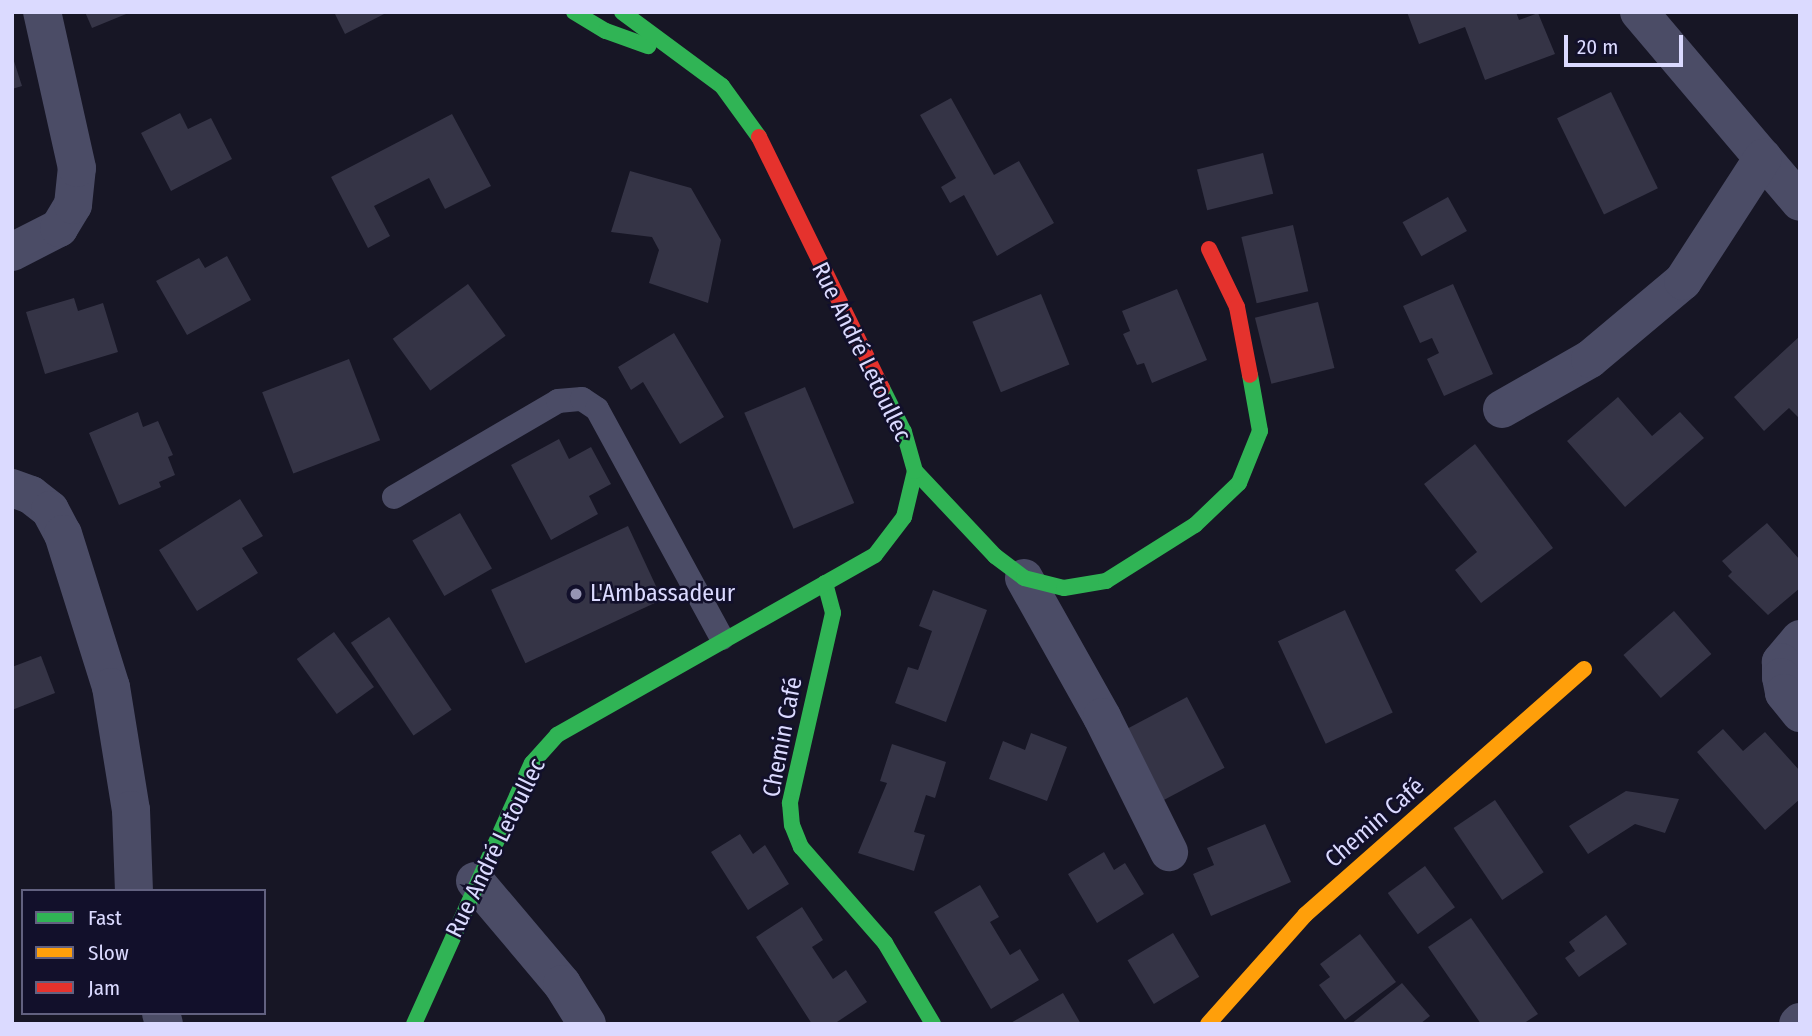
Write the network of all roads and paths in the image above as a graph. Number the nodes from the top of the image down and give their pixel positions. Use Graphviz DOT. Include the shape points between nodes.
graph roads {
  1 [pos="42,12"];
  2 [pos="574,12"];
  3 [pos="622,12"];
  4 [pos="654,12"];
  5 [pos="1639,12"];
  6 [pos="673,54"];
  7 [pos="1763,158"];
  8 [pos="1800,202"];
  9 [pos="1209,249"];
  10 [pos="12,252"];
  11 [pos="1502,409"];
  12 [pos="915,471"];
  13 [pos="12,488"];
  14 [pos="394,497"];
  15 [pos="1024,579"];
  16 [pos="825,583"];
  17 [pos="722,638"];
  18 [pos="1800,639"];
  19 [pos="1584,669"];
  20 [pos="1800,713"];
  21 [pos="1169,852"];
  22 [pos="475,881"];
  23 [pos="134,889"];
  24 [pos="414,1024"];
  25 [pos="587,1024"];
  26 [pos="933,1024"];
  27 [pos="1208,1024"];
  1 -- 10 [label="street" via="77,168 73,205 59,228"];
  2 -- 6 [label="street, Rue André Letoullec" via="606,31"];
  3 -- 6 [label="street, Rue André Letoullec"];
  4 -- 6 [label="street"];
  5 -- 7 [label="street"];
  6 -- 12 [label="street, Rue André Letoullec" via="722,86 756,130 904,432"];
  7 -- 8 [label="street"];
  7 -- 11 [label="street" via="1683,281 1590,359"];
  9 -- 15 [label="street" via="1237,307 1260,431 1239,483 1195,526 1106,581 1064,588"];
  12 -- 15 [label="street" via="995,556"];
  12 -- 16 [label="street, Rue André Letoullec" via="904,517 875,555"];
  13 -- 23 [label="street" via="50,510 63,534 111,687 131,810"];
  14 -- 17 [label="lane" via="558,401 582,399 597,409"];
  15 -- 21 [label="street" via="1102,717"];
  16 -- 17 [label="street, Rue André Letoullec"];
  16 -- 26 [label="street, Chemin Café" via="833,613 790,803 792,825 801,847 885,943"];
  17 -- 22 [label="street, Rue André Letoullec" via="557,735 532,763"];
  18 -- 20 [label="street" via="1782,662 1781,677 1784,693"];
  19 -- 27 [label="street, Chemin Café" via="1304,915"];
  22 -- 24 [label="street, Rue André Letoullec"];
  22 -- 25 [label="street" via="562,984"];
}
